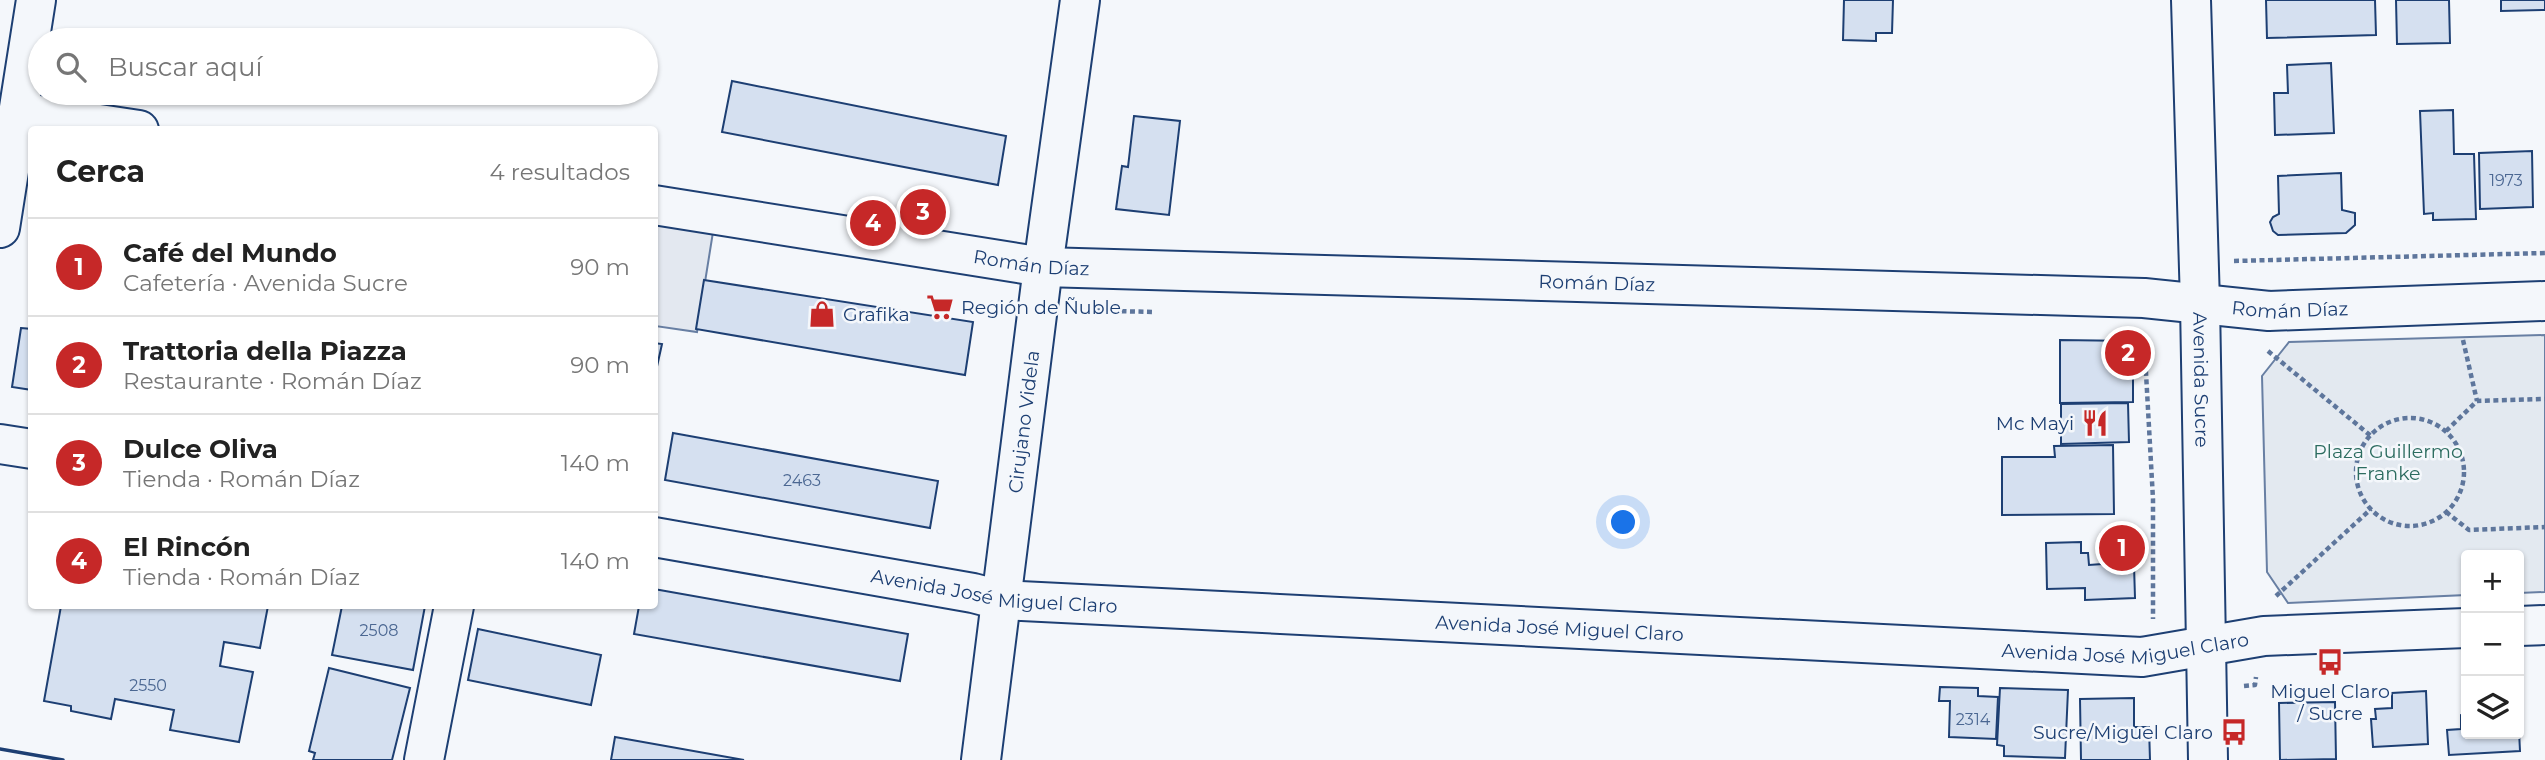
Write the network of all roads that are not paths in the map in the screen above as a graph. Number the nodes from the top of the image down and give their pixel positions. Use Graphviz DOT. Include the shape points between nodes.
graph roads {
  1 [pos="36,0"];
  2 [pos="1080,0"];
  3 [pos="2191,0"];
  4 [pos="32,28"];
  5 [pos="28,53"];
  6 [pos="19,112"];
  7 [pos="112,126"];
  8 [pos="658,206"];
  9 [pos="0,228"];
  10 [pos="1043,267"];
  11 [pos="2545,301"];
  12 [pos="2200,303"];
  13 [pos="0,444"];
  14 [pos="28,448"];
  15 [pos="658,538"];
  16 [pos="1000,600"];
  17 [pos="453,609"];
  18 [pos="2545,625"];
  19 [pos="2524,626"];
  20 [pos="2461,628"];
  21 [pos="2207,645"];
  22 [pos="424,760"];
  23 [pos="981,760"];
  24 [pos="2208,760"];
  1 -- 4 [label="street"];
  2 -- 10 [label="street, Cirujano Videla"];
  3 -- 12 [label="street, Avenida Sucre"];
  5 -- 6 [label="street"];
  6 -- 7 [label="street"];
  6 -- 9 [label="street"];
  8 -- 10 [label="street, Román Díaz"];
  10 -- 12 [label="street, Román Díaz"];
  10 -- 16 [label="street, Cirujano Videla"];
  11 -- 12 [label="street, Román Díaz" via="2269,311"];
  12 -- 21 [label="street, Avenida Sucre"];
  13 -- 14 [label="street"];
  15 -- 16 [label="street, Avenida José Miguel Claro"];
  16 -- 21 [label="street, Avenida José Miguel Claro" via="2155,656"];
  16 -- 23 [label="street, Cirujano Videla"];
  17 -- 22 [label="street"];
  18 -- 19 [label="street"];
  20 -- 21 [label="street, Avenida José Miguel Claro" via="2264,636"];
  21 -- 24 [label="street, Avenida Sucre"];
}
